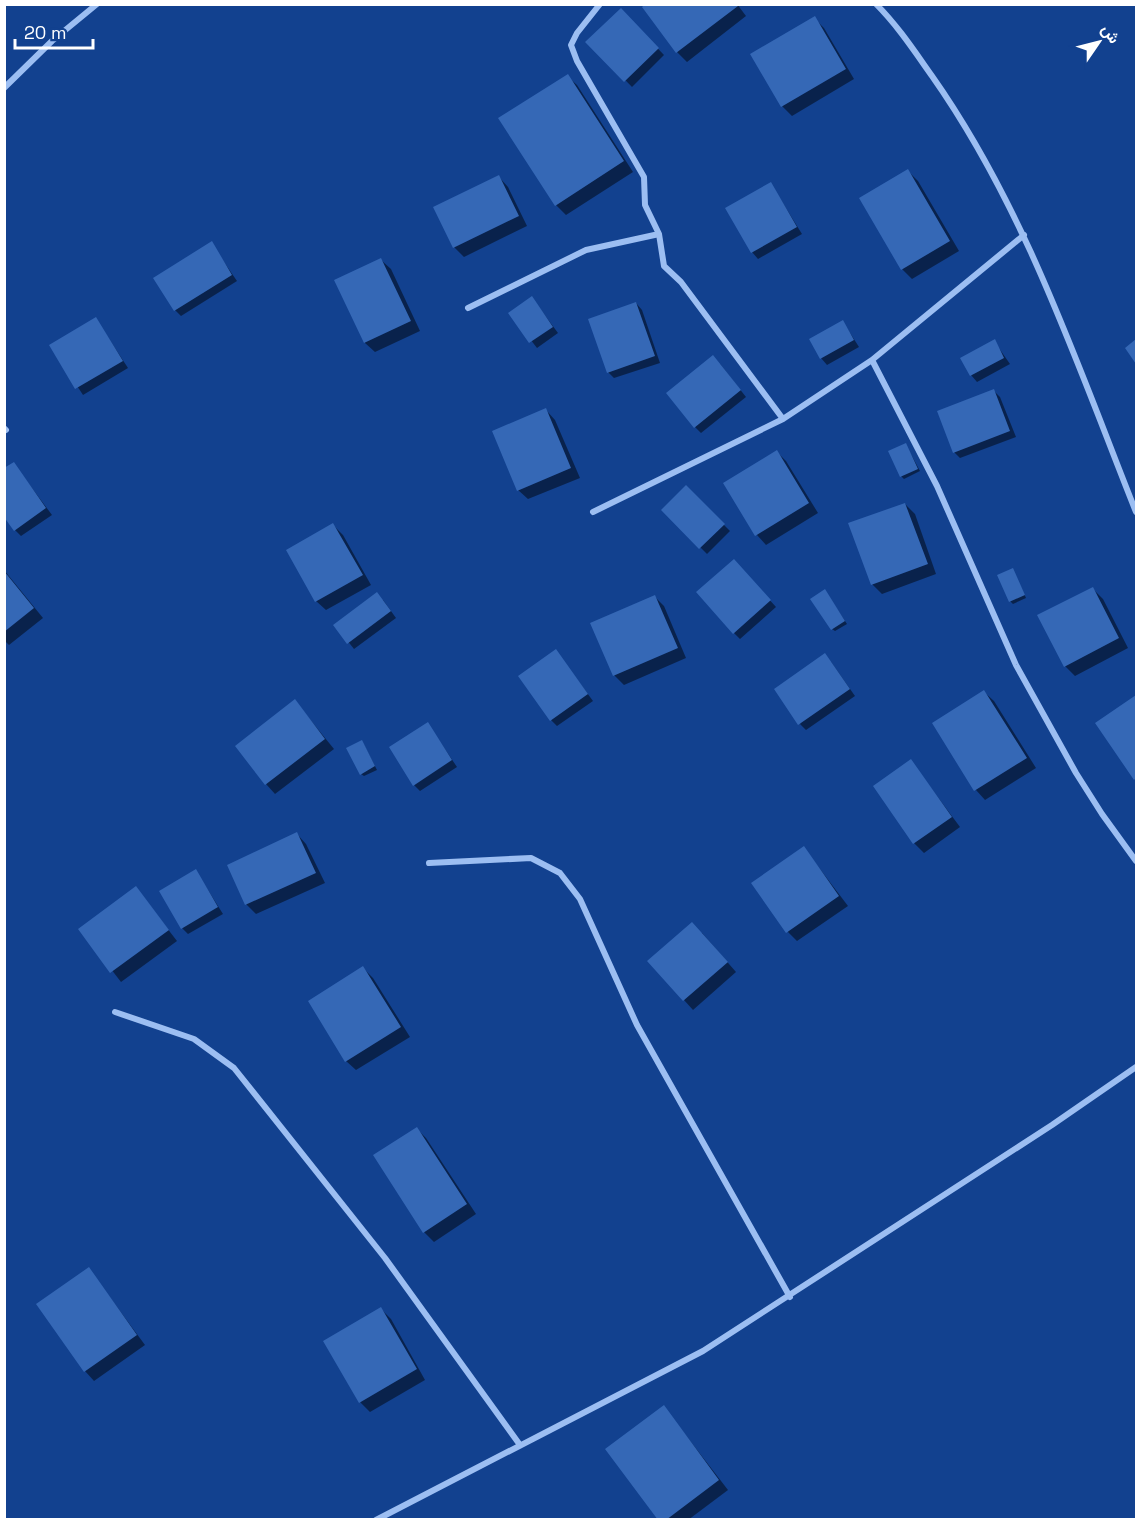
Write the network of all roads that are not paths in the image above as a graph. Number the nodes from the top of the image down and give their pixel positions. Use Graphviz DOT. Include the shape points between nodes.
graph roads {
  1 [pos="97,4"];
  2 [pos="600,4"];
  3 [pos="876,4"];
  4 [pos="4,88"];
  5 [pos="658,234"];
  6 [pos="1024,235"];
  7 [pos="468,308"];
  8 [pos="872,360"];
  9 [pos="783,419"];
  10 [pos="593,512"];
  11 [pos="1137,512"];
  12 [pos="1137,861"];
  13 [pos="429,863"];
  14 [pos="115,1012"];
  15 [pos="1137,1067"];
  16 [pos="790,1297"];
  17 [pos="520,1445"];
  18 [pos="376,1520"];
  1 -- 4 [label="street"];
  2 -- 5 [label="street" via="571,45 644,177 645,205"];
  3 -- 6 [label="street" via="957,111"];
  5 -- 7 [label="street" via="586,250"];
  5 -- 9 [label="street" via="664,266 681,282"];
  6 -- 8 [label="street"];
  6 -- 11 [label="street"];
  8 -- 9 [label="street"];
  8 -- 12 [label="street" via="937,486 1016,665 1076,773"];
  9 -- 10 [label="street"];
  13 -- 16 [label="street" via="531,858 560,873 580,899 638,1025"];
  14 -- 17 [label="street" via="194,1039 234,1068 386,1258"];
  15 -- 16 [label="street"];
  16 -- 17 [label="street" via="703,1351"];
  17 -- 18 [label="street"];
}
